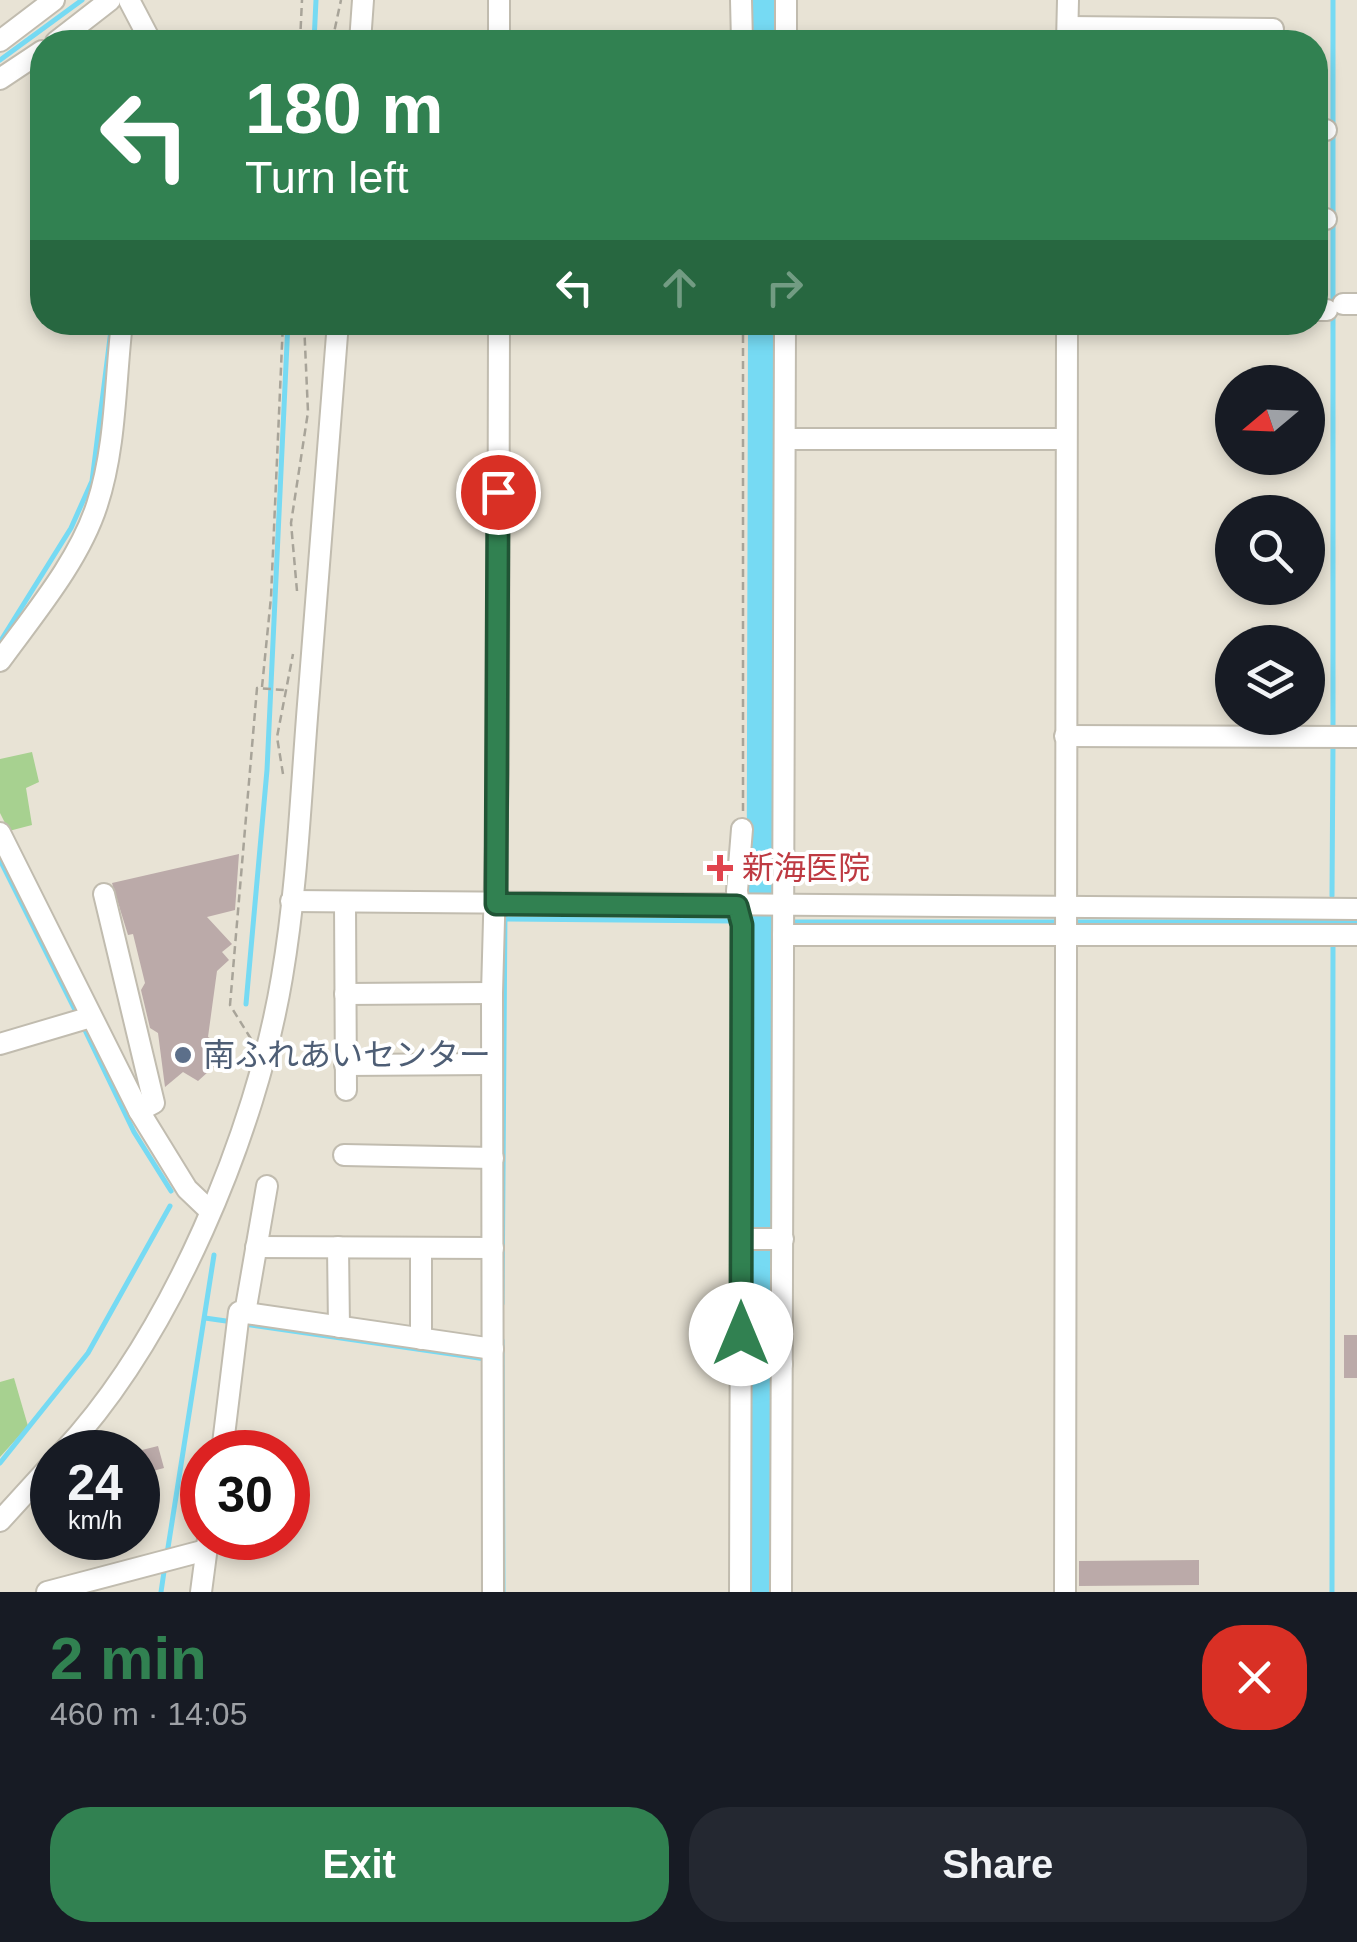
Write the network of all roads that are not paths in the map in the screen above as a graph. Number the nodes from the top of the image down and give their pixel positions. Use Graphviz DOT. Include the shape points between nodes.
graph roads {
  1 [pos="54,0"];
  2 [pos="110,0"];
  3 [pos="129,0"];
  4 [pos="363,0"];
  5 [pos="499,0"];
  6 [pos="741,0"];
  7 [pos="786,0"];
  8 [pos="1068,0"];
  9 [pos="1273,29"];
  10 [pos="71,30"];
  11 [pos="144,30"];
  12 [pos="361,30"];
  13 [pos="499,30"];
  14 [pos="742,30"];
  15 [pos="786,30"];
  16 [pos="1068,30"];
  17 [pos="1264,30"];
  18 [pos="0,41"];
  19 [pos="30,59"];
  20 [pos="0,79"];
  21 [pos="121,335"];
  22 [pos="337,335"];
  23 [pos="499,335"];
  24 [pos="785,335"];
  25 [pos="1066,335"];
  26 [pos="784,439"];
  27 [pos="1061,440"];
  28 [pos="0,660"];
  29 [pos="1066,736"];
  30 [pos="1357,737"];
  31 [pos="742,829"];
  32 [pos="0,833"];
  33 [pos="104,894"];
  34 [pos="292,901"];
  35 [pos="344,902"];
  36 [pos="503,904"];
  37 [pos="742,906"];
  38 [pos="777,906"];
  39 [pos="1357,908"];
  40 [pos="1062,927"];
  41 [pos="784,936"];
  42 [pos="1357,936"];
  43 [pos="492,993"];
  44 [pos="345,994"];
  45 [pos="84,1020"];
  46 [pos="0,1044"];
  47 [pos="492,1064"];
  48 [pos="345,1065"];
  49 [pos="346,1090"];
  50 [pos="139,1111"];
  51 [pos="344,1155"];
  52 [pos="493,1158"];
  53 [pos="267,1186"];
  54 [pos="209,1210"];
  55 [pos="744,1239"];
  56 [pos="776,1239"];
  57 [pos="256,1247"];
  58 [pos="338,1247"];
  59 [pos="421,1248"];
  60 [pos="493,1248"];
  61 [pos="240,1319"];
  62 [pos="338,1327"];
  63 [pos="420,1339"];
  64 [pos="493,1356"];
  65 [pos="776,1364"];
  66 [pos="743,1365"];
  67 [pos="80,1430"];
  68 [pos="225,1430"];
  69 [pos="30,1488"];
  70 [pos="0,1521"];
  71 [pos="180,1553"];
  72 [pos="205,1560"];
  73 [pos="47,1592"];
  74 [pos="202,1592"];
  75 [pos="493,1592"];
  76 [pos="740,1592"];
  77 [pos="782,1592"];
  78 [pos="1064,1592"];
  1 -- 18 [label="street"];
  2 -- 10 [label="street"];
  3 -- 11 [label="street"];
  4 -- 12 [label="street"];
  5 -- 13 [label="street"];
  6 -- 14 [label="street"];
  7 -- 15 [label="street"];
  8 -- 16 [label="street"];
  9 -- 17 [label="street"];
  19 -- 20 [label="street"];
  21 -- 28 [label="street" via="109,458 96,508"];
  22 -- 34 [label="street"];
  23 -- 36 [label="street"];
  24 -- 26 [label="street"];
  25 -- 27 [label="street"];
  26 -- 27 [label="street"];
  26 -- 38 [label="street"];
  27 -- 29 [label="street"];
  29 -- 30 [label="street"];
  29 -- 40 [label="street"];
  31 -- 37 [label="street"];
  32 -- 45 [label="street"];
  33 -- 50 [label="street" via="154,1104"];
  34 -- 35 [label="street"];
  34 -- 54 [label="street" via="272,1029 234,1154"];
  35 -- 36 [label="street"];
  35 -- 44 [label="street"];
  36 -- 37 [label="street"];
  36 -- 43 [label="street"];
  37 -- 38 [label="street"];
  37 -- 55 [label="street"];
  38 -- 40 [label="street"];
  38 -- 41 [label="street"];
  39 -- 40 [label="street"];
  40 -- 41 [label="street"];
  40 -- 42 [label="street"];
  40 -- 78 [label="street"];
  41 -- 56 [label="street"];
  43 -- 44 [label="street"];
  43 -- 47 [label="street"];
  44 -- 48 [label="street"];
  45 -- 46 [label="street"];
  45 -- 50 [label="street"];
  47 -- 48 [label="street"];
  47 -- 52 [label="street"];
  48 -- 49 [label="street"];
  50 -- 54 [label="street" via="187,1190"];
  51 -- 52 [label="street"];
  52 -- 60 [label="street"];
  53 -- 57 [label="street"];
  54 -- 67 [label="street" via="131,1364"];
  55 -- 56 [label="street"];
  55 -- 66 [label="street"];
  56 -- 65 [label="street"];
  57 -- 58 [label="street"];
  57 -- 61 [label="street"];
  58 -- 59 [label="street"];
  58 -- 62 [label="street"];
  59 -- 60 [label="street"];
  59 -- 63 [label="street"];
  60 -- 64 [label="street"];
  61 -- 62 [label="street"];
  61 -- 68 [label="street"];
  62 -- 63 [label="street"];
  63 -- 64 [label="street"];
  64 -- 75 [label="street"];
  65 -- 66 [label="street"];
  65 -- 77 [label="street"];
  66 -- 76 [label="street"];
  69 -- 70 [label="street"];
  71 -- 73 [label="street"];
  72 -- 74 [label="street"];
}
